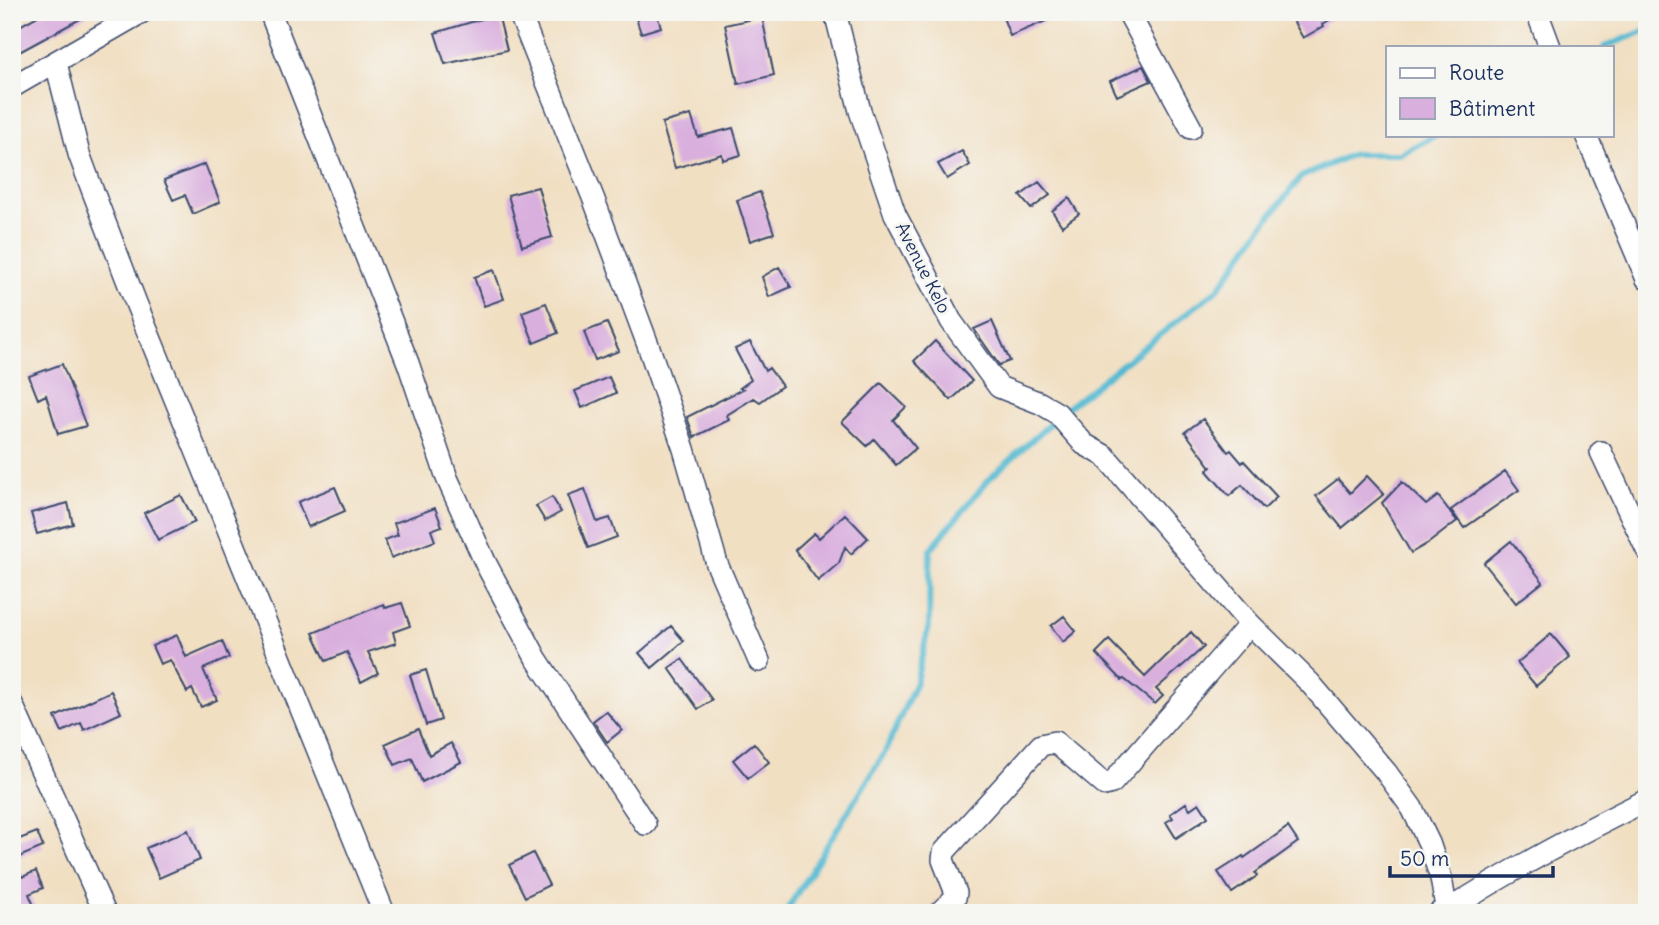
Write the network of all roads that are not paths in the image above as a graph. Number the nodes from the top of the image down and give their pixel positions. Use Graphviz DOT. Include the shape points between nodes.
graph roads {
  1 [pos="142,12"];
  2 [pos="270,12"];
  3 [pos="519,12"];
  4 [pos="835,12"];
  5 [pos="1128,12"];
  6 [pos="1536,12"];
  7 [pos="1550,46"];
  8 [pos="56,63"];
  9 [pos="12,88"];
  10 [pos="1191,128"];
  11 [pos="1586,136"];
  12 [pos="1647,279"];
  13 [pos="1601,452"];
  14 [pos="1647,550"];
  15 [pos="1250,624"];
  16 [pos="759,661"];
  17 [pos="12,704"];
  18 [pos="1647,800"];
  19 [pos="645,824"];
  20 [pos="1444,912"];
  21 [pos="105,913"];
  22 [pos="384,913"];
  23 [pos="939,913"];
  1 -- 8 [label="street"];
  2 -- 19 [label="street" via="408,363 447,478 486,564 536,658"];
  3 -- 16 [label="street" via="648,345 717,564"];
  4 -- 15 [label="street, Avenue Kelo" via="860,111 895,214 951,321 999,387 1040,402 1084,444 1105,456"];
  5 -- 10 [label="street"];
  6 -- 7 [label="street"];
  8 -- 9 [label="street"];
  8 -- 22 [label="street" via="79,153 116,252"];
  11 -- 12 [label="street"];
  13 -- 14 [label="street"];
  15 -- 20 [label="street, Avenue Kelo" via="1310,683 1412,808 1434,856"];
  15 -- 23 [label="street" via="1112,782 1105,785 1055,742 1041,744 944,852 956,893"];
  17 -- 21 [label="street"];
  18 -- 20 [label="street" via="1573,836"];
}
